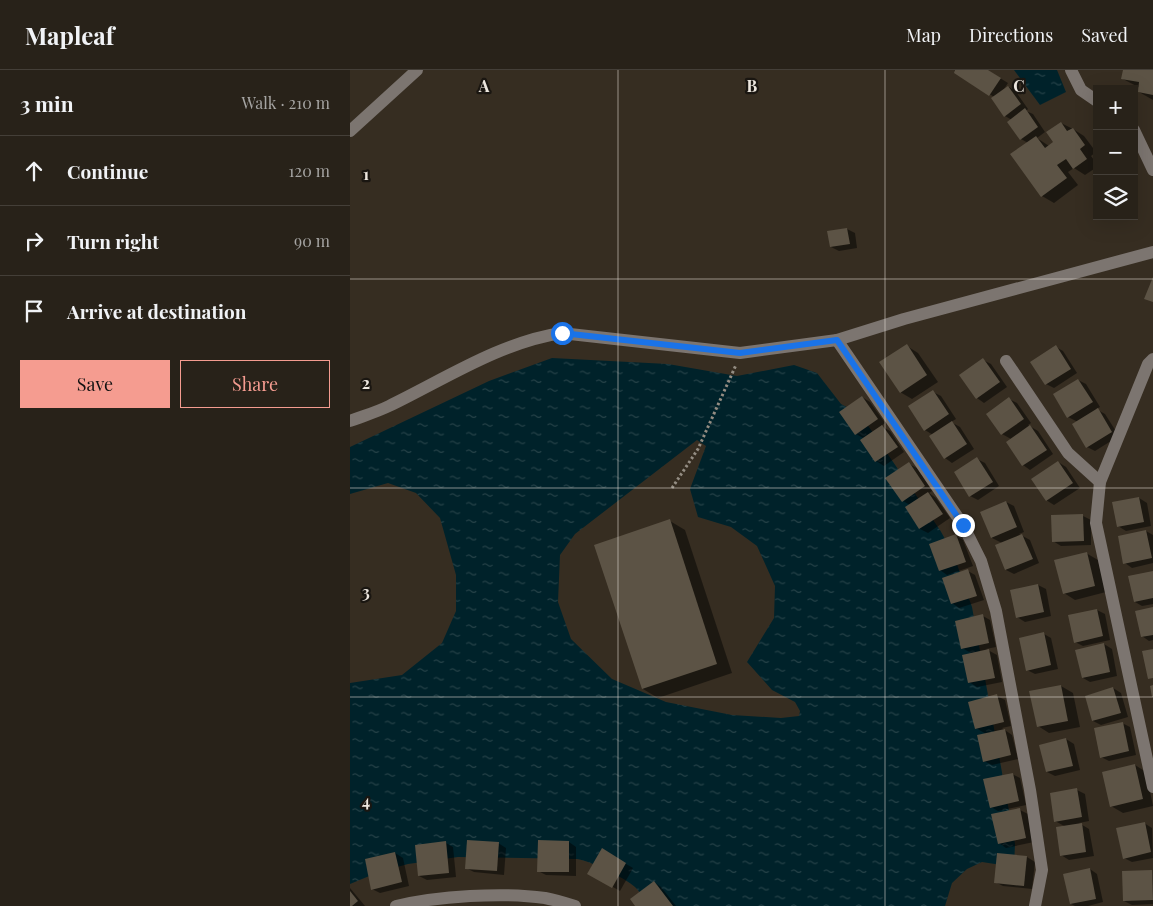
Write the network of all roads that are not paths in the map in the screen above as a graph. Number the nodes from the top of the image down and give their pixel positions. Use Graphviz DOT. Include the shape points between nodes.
graph roads {
  1 [pos="417,70"];
  2 [pos="1071,70"];
  3 [pos="1093,98"];
  4 [pos="350,132"];
  5 [pos="1138,138"];
  6 [pos="1153,170"];
  7 [pos="1153,252"];
  8 [pos="837,340"];
  9 [pos="1153,359"];
  10 [pos="1006,361"];
  11 [pos="350,422"];
  12 [pos="1100,482"];
  13 [pos="1153,787"];
  14 [pos="396,906"];
  15 [pos="575,906"];
  16 [pos="1035,906"];
  1 -- 4 [label="street"];
  2 -- 3 [label="street" via="1081,90"];
  5 -- 6 [label="street"];
  7 -- 8 [label="street"];
  8 -- 11 [label="street" via="740,353 562,333 539,337 456,370"];
  8 -- 16 [label="street" via="963,525 981,561 996,611 1034,817 1042,870"];
  9 -- 12 [label="street" via="1148,364"];
  10 -- 12 [label="street" via="1068,453"];
  12 -- 13 [label="street" via="1096,523"];
  14 -- 15 [label="street" via="415,901 490,895 545,898"];
}
